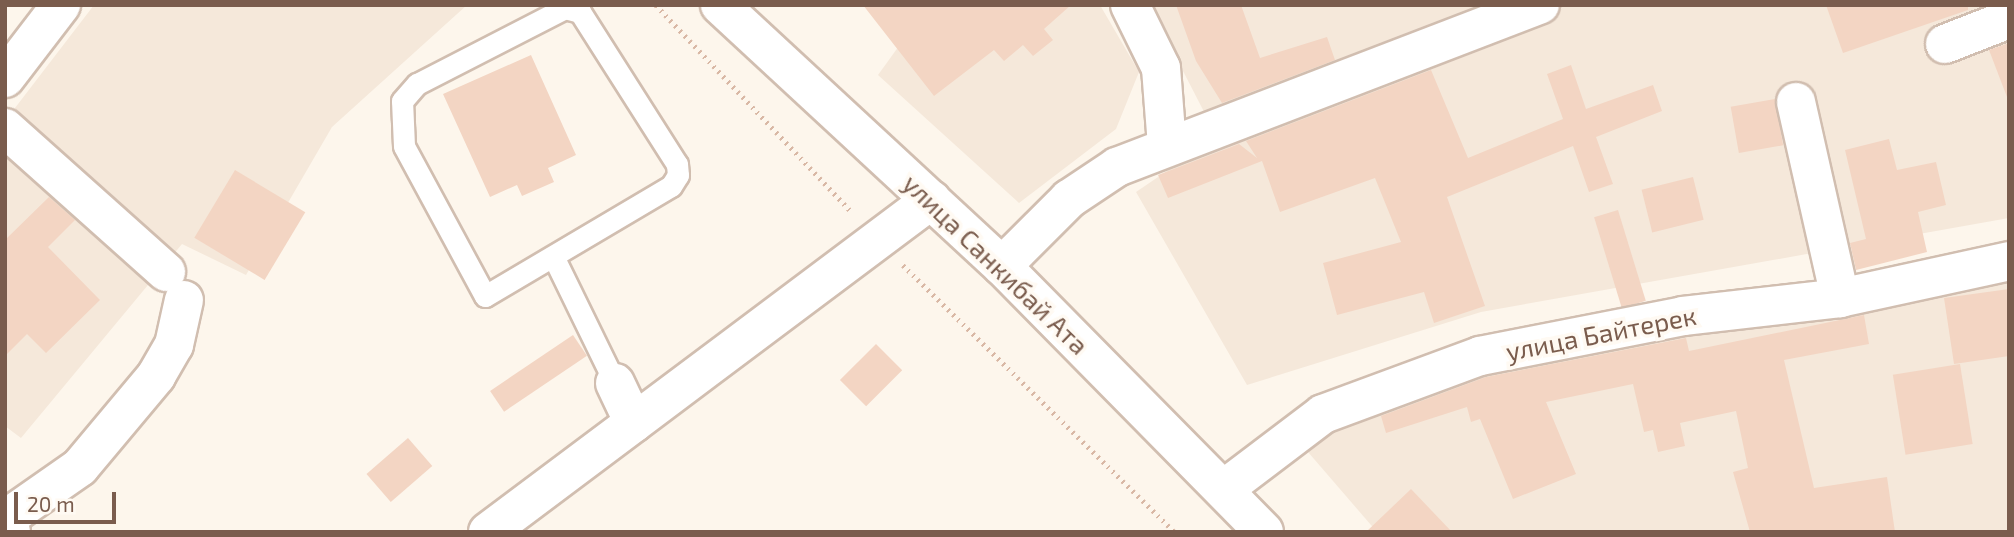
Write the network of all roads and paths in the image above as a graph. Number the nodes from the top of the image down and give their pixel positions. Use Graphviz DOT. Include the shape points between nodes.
graph roads {
  1 [pos="61,5"];
  2 [pos="656,5"];
  3 [pos="720,5"];
  4 [pos="1130,5"];
  5 [pos="1540,5"];
  6 [pos="2009,19"];
  7 [pos="1945,44"];
  8 [pos="5,78"];
  9 [pos="1796,102"];
  10 [pos="5,128"];
  11 [pos="1167,146"];
  12 [pos="931,200"];
  13 [pos="878,240"];
  14 [pos="554,258"];
  15 [pos="2009,261"];
  16 [pos="1002,266"];
  17 [pos="1840,298"];
  18 [pos="615,383"];
  19 [pos="634,423"];
  20 [pos="1224,489"];
  21 [pos="11,532"];
  22 [pos="488,532"];
  23 [pos="1175,532"];
  24 [pos="1264,532"];
  1 -- 8 [label="street"];
  2 -- 13 [label="path"];
  3 -- 12 [label="street, улица Санкибай Ата"];
  4 -- 11 [label="street" via="1161,68"];
  5 -- 11 [label="street" via="1336,88"];
  6 -- 7 [label="street"];
  9 -- 17 [label="street"];
  10 -- 21 [label="street" via="175,286 174,345 156,376 80,467 7,518"];
  11 -- 16 [label="street" via="1069,200"];
  12 -- 13 [label="street"];
  12 -- 16 [label="street, улица Санкибай Ата"];
  13 -- 19 [label="street"];
  13 -- 23 [label="path"];
  14 -- 14 [label="lane" via="671,186 678,175 677,164 580,12 565,8 417,84 398,119 404,146 485,296"];
  14 -- 18 [label="lane"];
  15 -- 17 [label="street, улица Байтерек"];
  16 -- 20 [label="street, улица Санкибай Ата"];
  17 -- 20 [label="street, улица Байтерек" via="1683,316 1480,356 1323,414"];
  18 -- 19 [label="street"];
  19 -- 22 [label="street"];
  20 -- 24 [label="street, улица Санкибай Ата"];
}
